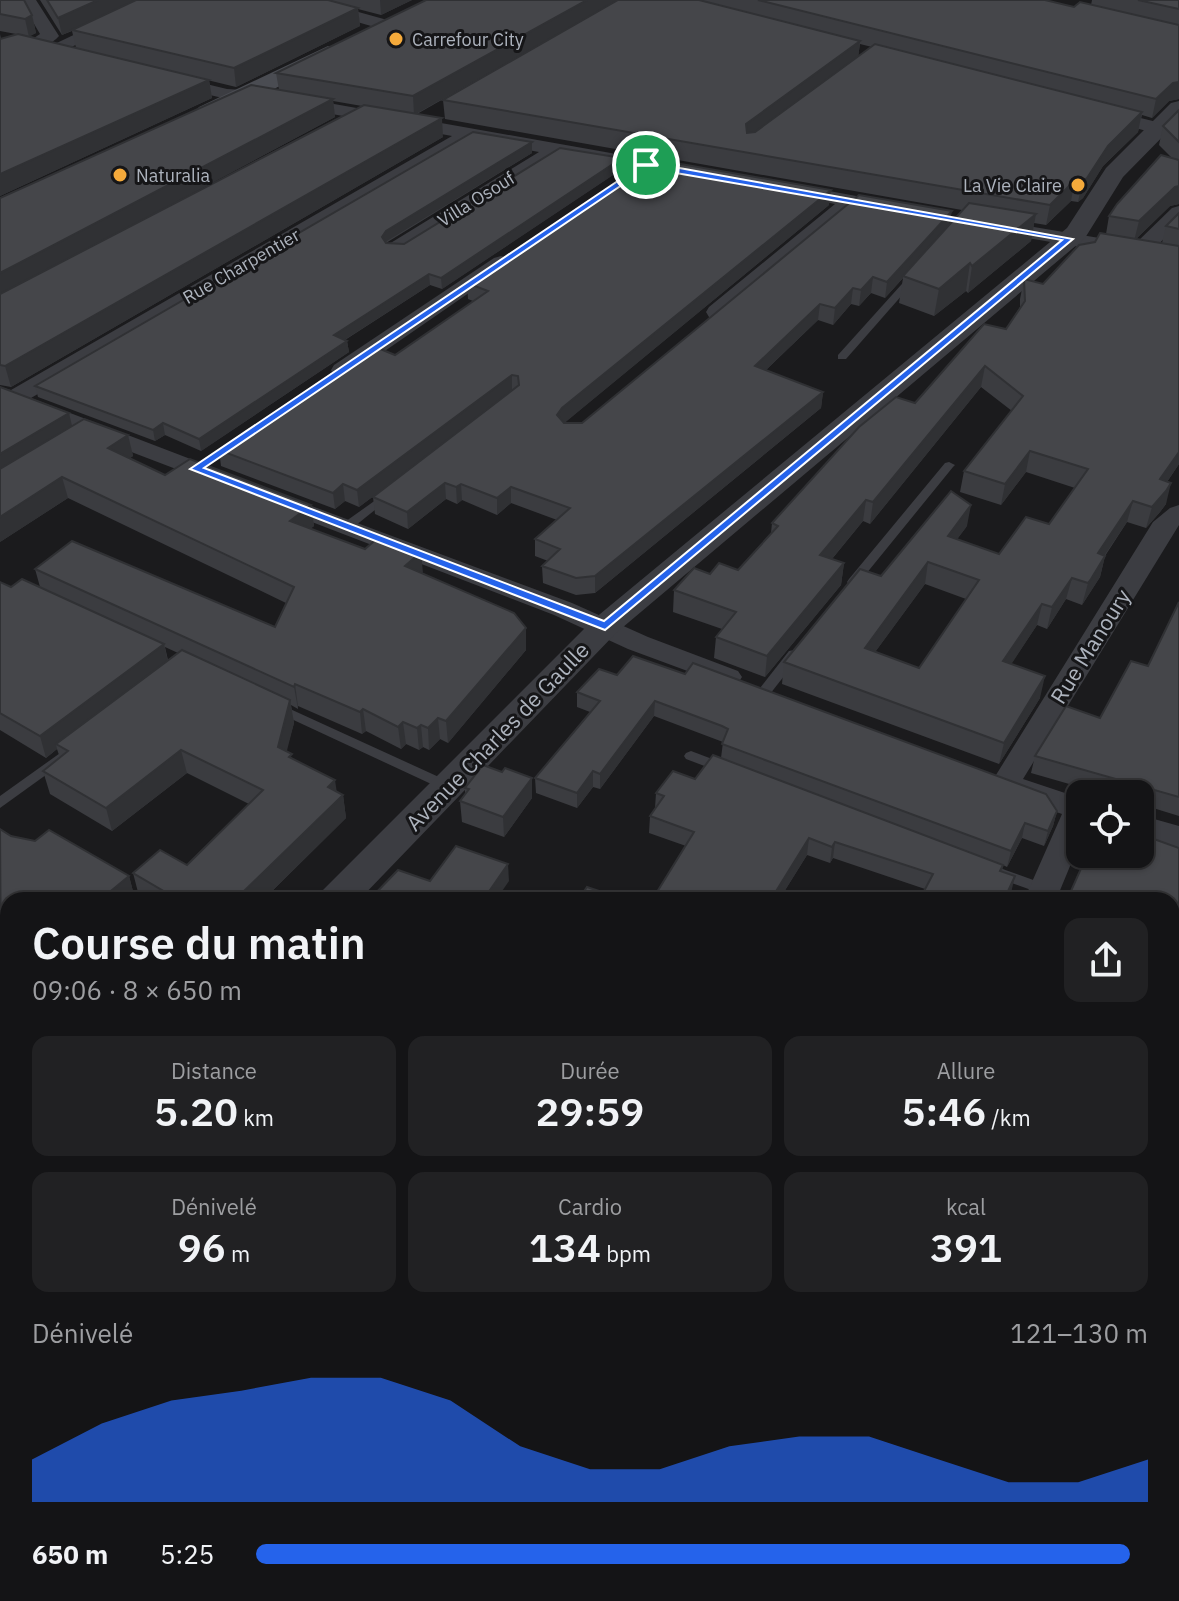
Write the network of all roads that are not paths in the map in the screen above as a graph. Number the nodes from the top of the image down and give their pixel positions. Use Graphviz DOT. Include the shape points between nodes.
graph roads {
  1 [pos="160,0"];
  2 [pos="297,0"];
  3 [pos="33,1"];
  4 [pos="413,12"];
  5 [pos="385,25"];
  6 [pos="50,43"];
  7 [pos="22,45"];
  8 [pos="79,58"];
  9 [pos="152,76"];
  10 [pos="242,95"];
  11 [pos="446,108"];
  12 [pos="1179,108"];
  13 [pos="1084,109"];
  14 [pos="362,114"];
  15 [pos="185,123"];
  16 [pos="419,123"];
  17 [pos="1158,128"];
  18 [pos="334,129"];
  19 [pos="470,133"];
  20 [pos="556,149"];
  21 [pos="646,165"];
  22 [pos="707,176"];
  23 [pos="619,183"];
  24 [pos="767,186"];
  25 [pos="851,201"];
  26 [pos="907,211"];
  27 [pos="1179,212"];
  28 [pos="975,223"];
  29 [pos="1069,239"];
  30 [pos="396,248"];
  31 [pos="1140,251"];
  32 [pos="513,254"];
  33 [pos="1179,258"];
  34 [pos="922,266"];
  35 [pos="705,321"];
  36 [pos="842,357"];
  37 [pos="328,380"];
  38 [pos="6,396"];
  39 [pos="222,451"];
  40 [pos="949,465"];
  41 [pos="196,469"];
  42 [pos="394,490"];
  43 [pos="1179,513"];
  44 [pos="346,527"];
  45 [pos="843,594"];
  46 [pos="605,626"];
  47 [pos="805,641"];
  48 [pos="765,691"];
  49 [pos="793,702"];
  50 [pos="269,703"];
  51 [pos="87,738"];
  52 [pos="691,756"];
  53 [pos="732,771"];
  54 [pos="978,772"];
  55 [pos="1006,783"];
  56 [pos="447,786"];
  57 [pos="0,803"];
  58 [pos="1066,804"];
  59 [pos="1154,830"];
  60 [pos="1179,837"];
  61 [pos="1066,841"];
  62 [pos="975,864"];
  63 [pos="344,892"];
  64 [pos="1036,892"];
  65 [pos="1043,892"];
  1 -- 6 [label="street" via="76,38"];
  2 -- 5 [label="street"];
  3 -- 6 [label="street"];
  4 -- 5 [label="main road"];
  5 -- 10 [label="main road"];
  6 -- 7 [label="street"];
  6 -- 8 [label="street"];
  9 -- 10 [label="street"];
  10 -- 14 [label="street"];
  10 -- 15 [label="main road"];
  11 -- 16 [label="street"];
  12 -- 17 [label="street, Avenue Charles de Gaulle"];
  13 -- 17 [label="street"];
  14 -- 16 [label="street"];
  14 -- 18 [label="street"];
  16 -- 19 [label="street"];
  17 -- 29 [label="street, Avenue Charles de Gaulle" via="1114,173"];
  19 -- 20 [label="street"];
  19 -- 38 [label="street, Rue Charpentier"];
  20 -- 21 [label="street"];
  20 -- 30 [label="street, Villa Osouf"];
  21 -- 22 [label="street"];
  21 -- 23 [label="street"];
  24 -- 25 [label="street"];
  25 -- 26 [label="street"];
  25 -- 35 [label="street"];
  27 -- 31 [label="street"];
  28 -- 29 [label="street"];
  29 -- 31 [label="street"];
  29 -- 46 [label="street, Avenue Charles de Gaulle"];
  31 -- 33 [label="street"];
  32 -- 37 [label="street"];
  34 -- 36 [label="lane"];
  38 -- 41 [label="street" via="86,433"];
  39 -- 41 [label="street"];
  40 -- 45 [label="lane"];
  41 -- 44 [label="street"];
  42 -- 44 [label="lane"];
  43 -- 55 [label="street, Rue Manoury" via="1166,522"];
  44 -- 46 [label="street"];
  46 -- 48 [label="street"];
  46 -- 56 [label="street, Avenue Charles de Gaulle"];
  47 -- 48 [label="lane"];
  48 -- 49 [label="street"];
  50 -- 56 [label="lane"];
  51 -- 57 [label="lane"];
  52 -- 53 [label="lane"];
  54 -- 55 [label="street"];
  55 -- 58 [label="street"];
  56 -- 63 [label="street, Avenue Charles de Gaulle"];
  59 -- 60 [label="street"];
  61 -- 65 [label="street"];
  62 -- 64 [label="lane"];
}
